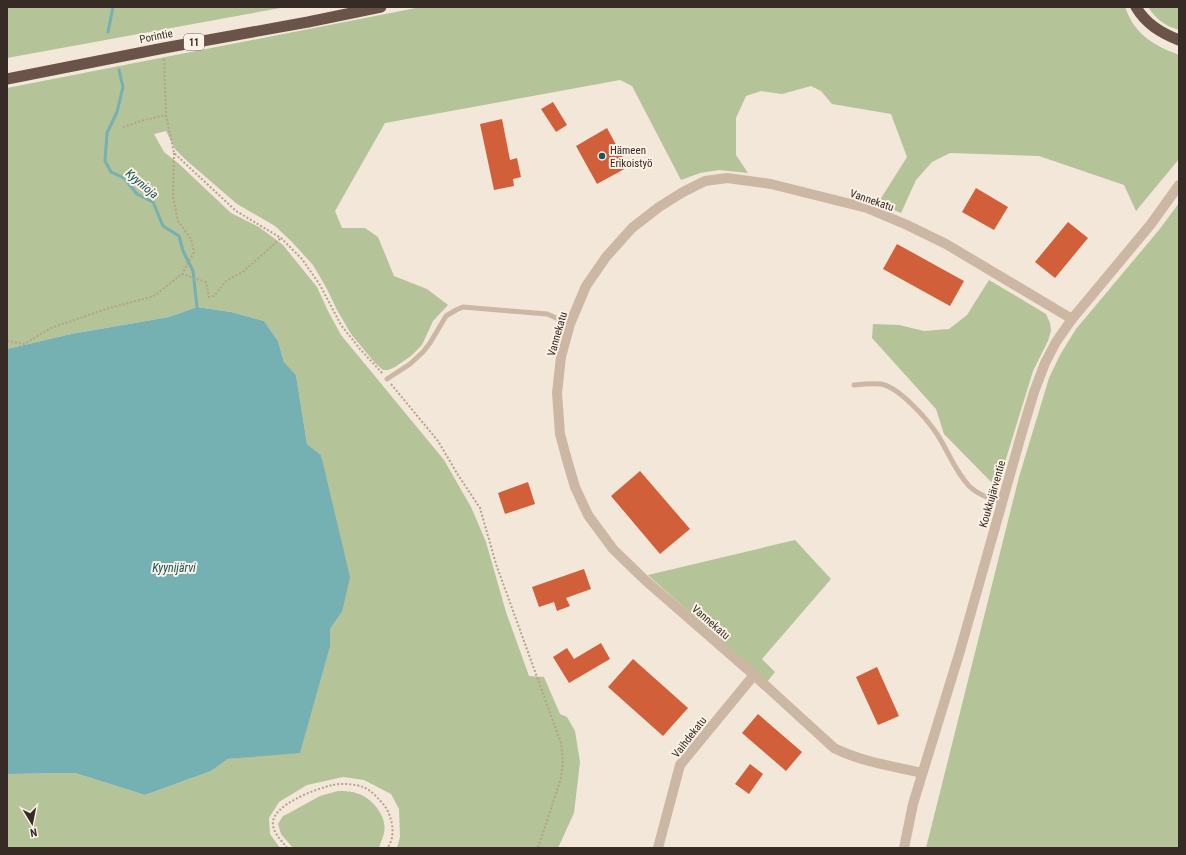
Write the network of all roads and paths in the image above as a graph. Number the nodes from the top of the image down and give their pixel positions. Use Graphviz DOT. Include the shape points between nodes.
graph roads {
  1 [pos="380,7"];
  2 [pos="1136,7"];
  3 [pos="1179,40"];
  4 [pos="164,48"];
  5 [pos="7,79"];
  6 [pos="166,115"];
  7 [pos="123,127"];
  8 [pos="174,153"];
  9 [pos="1179,185"];
  10 [pos="281,238"];
  11 [pos="182,274"];
  12 [pos="1072,319"];
  13 [pos="570,324"];
  14 [pos="7,341"];
  15 [pos="387,379"];
  16 [pos="854,384"];
  17 [pos="1002,502"];
  18 [pos="754,675"];
  19 [pos="922,773"];
  20 [pos="287,848"];
  21 [pos="388,848"];
  22 [pos="538,848"];
  23 [pos="658,848"];
  24 [pos="904,848"];
  1 -- 4 [label="highway, Porintie / 11"];
  2 -- 3 [label="highway" via="1153,26 1165,35"];
  4 -- 5 [label="highway, Porintie / 11"];
  4 -- 6 [label="path"];
  6 -- 7 [label="path"];
  6 -- 8 [label="path"];
  8 -- 10 [label="path" via="236,211"];
  8 -- 11 [label="path" via="173,196 178,221 191,238 194,252"];
  9 -- 12 [label="street, Koukkujärventie" via="1151,224"];
  10 -- 11 [label="path" via="244,271 226,280 214,296 209,297 206,282"];
  10 -- 15 [label="path" via="302,259 342,324"];
  11 -- 14 [label="path" via="154,296 51,328 24,344"];
  12 -- 13 [label="street, Vannekatu" via="946,244 874,211 772,184 727,178 705,181 682,192 632,228 606,256 586,286"];
  12 -- 17 [label="street, Koukkujärventie" via="1045,363"];
  13 -- 15 [label="lane" via="547,314 463,307 446,316 423,352"];
  13 -- 18 [label="street, Vannekatu" via="561,357 557,393 560,434 575,486 588,515 613,549 639,575"];
  15 -- 22 [label="path" via="438,441 480,508 496,564 561,743 561,778"];
  16 -- 17 [label="lane" via="882,384 897,391 916,408 937,434 958,472 970,486 985,497"];
  17 -- 19 [label="street, Koukkujärventie"];
  18 -- 19 [label="street, Vannekatu" via="834,748 859,759"];
  18 -- 23 [label="street, Vaihdekatu" via="680,765"];
  19 -- 24 [label="street, Koukkujärventie"];
  20 -- 21 [label="path" via="273,826 276,814 313,790 334,784 363,787 377,797 388,810 392,823 392,836"];
}
